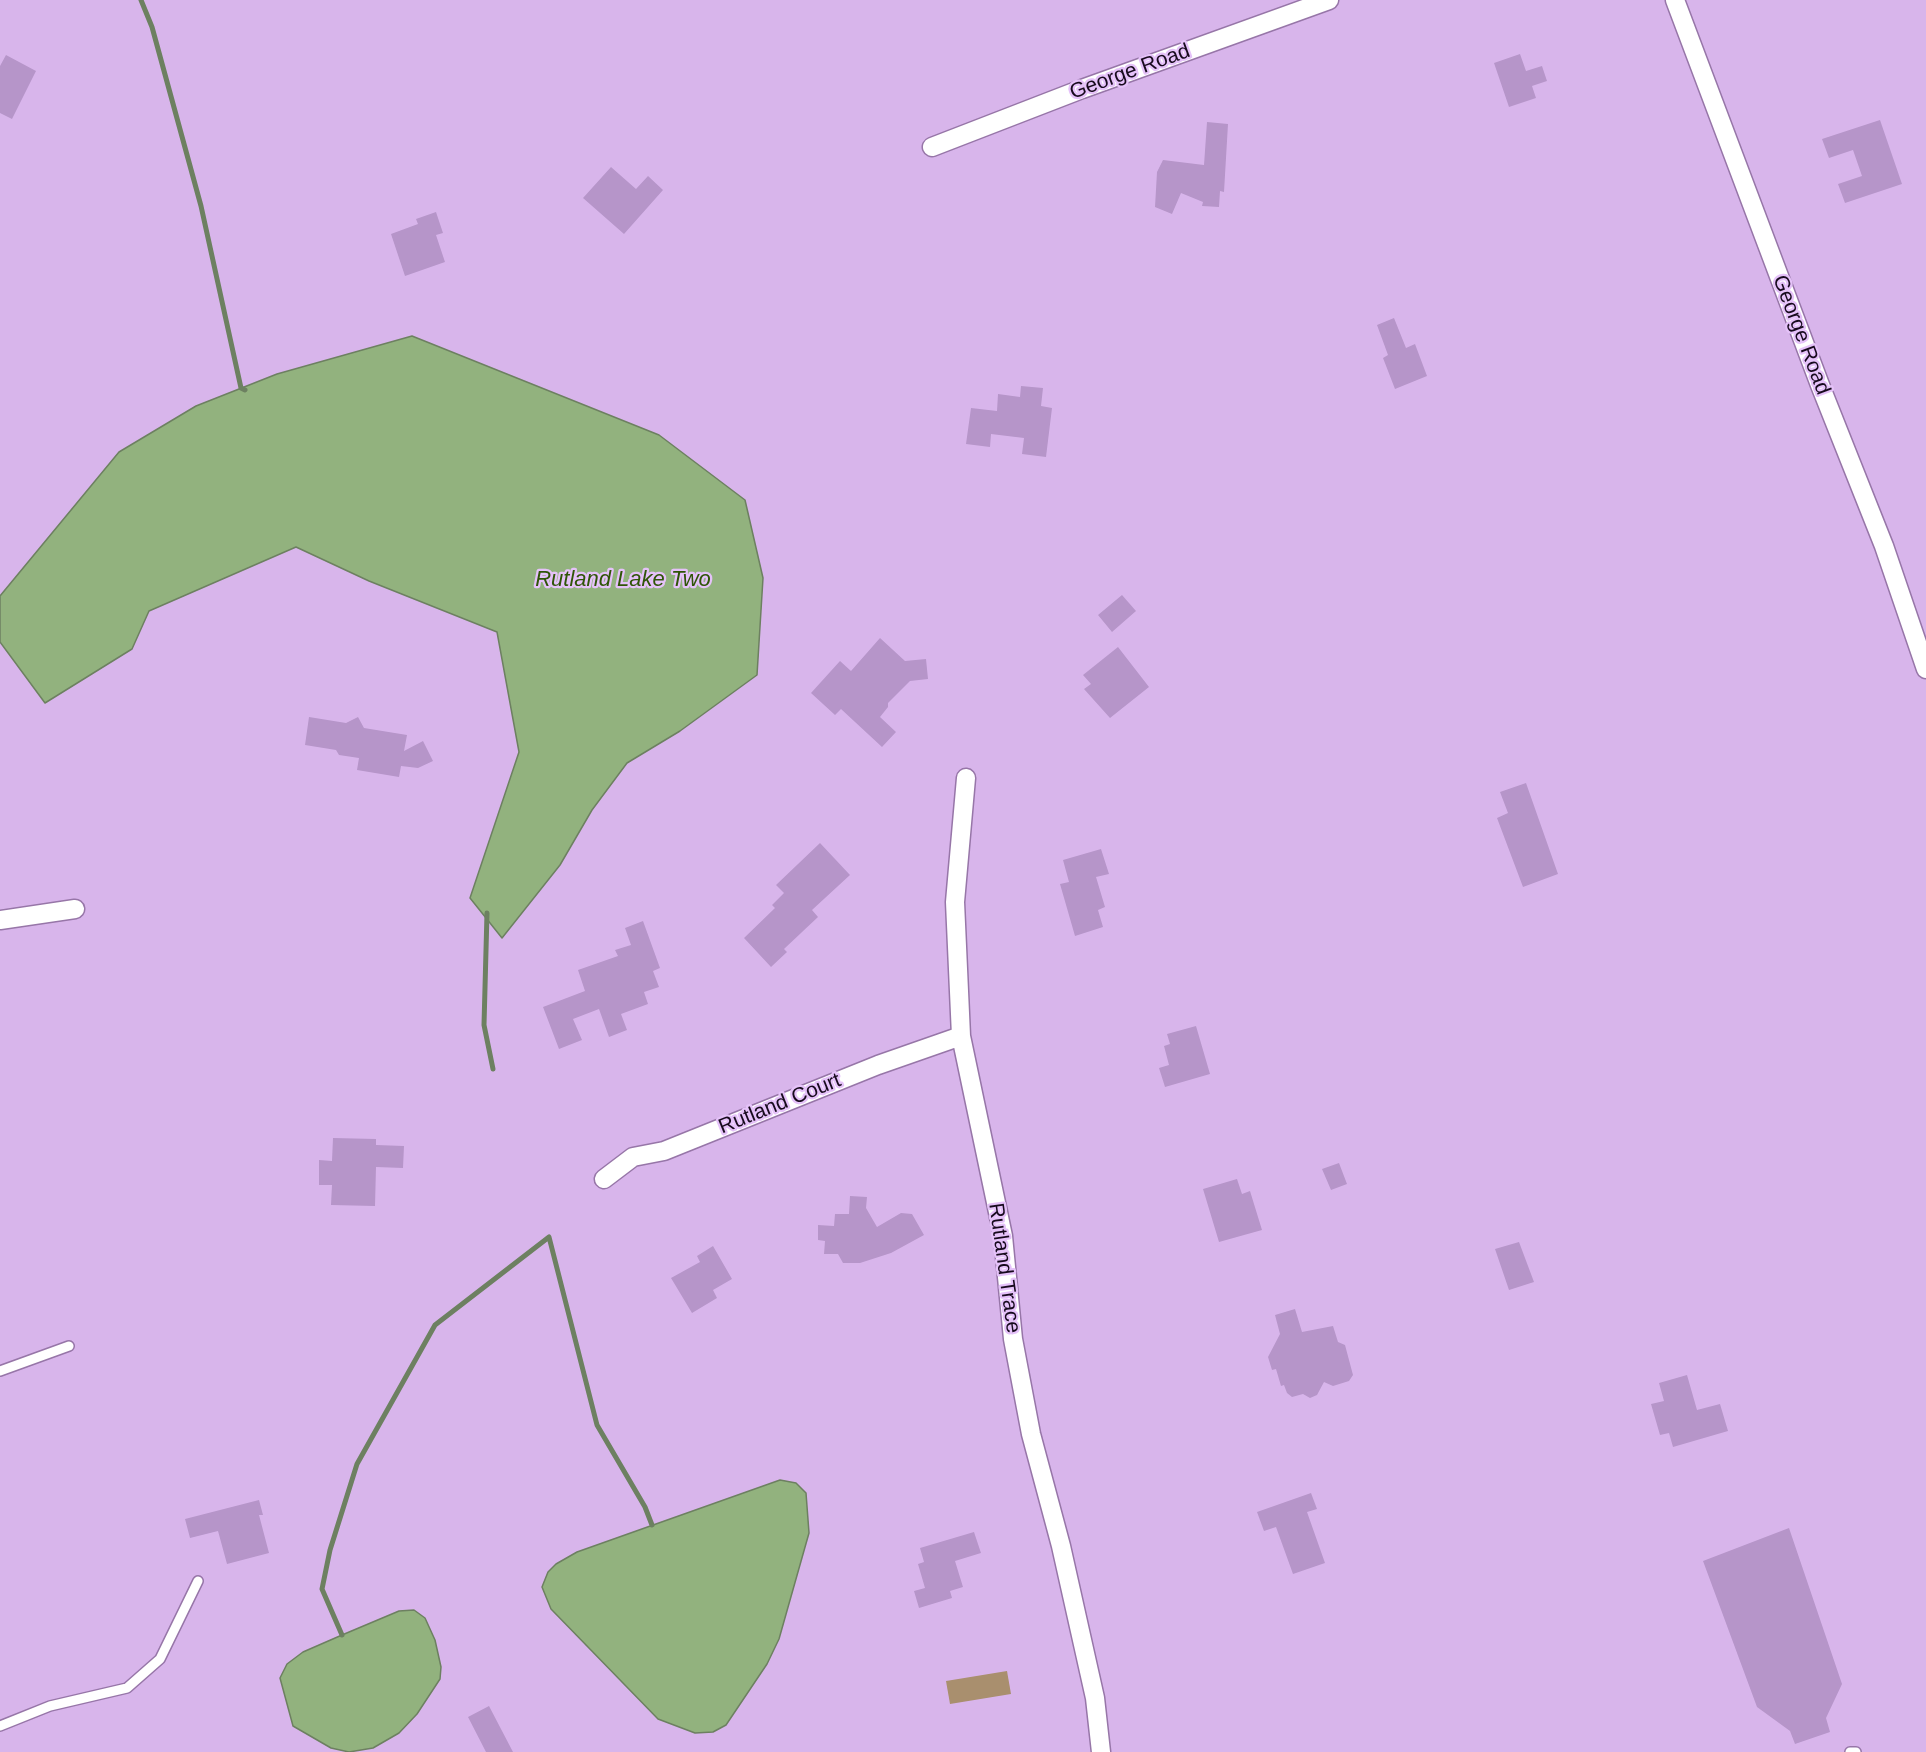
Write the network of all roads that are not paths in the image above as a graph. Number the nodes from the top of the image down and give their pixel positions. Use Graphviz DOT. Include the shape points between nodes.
graph roads {
  1 [pos="1329,0"];
  2 [pos="1675,0"];
  3 [pos="932,147"];
  4 [pos="1926,669"];
  5 [pos="966,778"];
  6 [pos="75,909"];
  7 [pos="0,920"];
  8 [pos="961,1036"];
  9 [pos="604,1179"];
  10 [pos="69,1346"];
  11 [pos="0,1371"];
  12 [pos="198,1581"];
  13 [pos="0,1726"];
  14 [pos="1101,1752"];
  15 [pos="1850,1752"];
  16 [pos="1856,1752"];
  1 -- 3 [label="street, George Road"];
  2 -- 4 [label="street, George Road" via="1884,546"];
  5 -- 8 [label="street, Rutland Trace" via="955,903"];
  6 -- 7 [label="street"];
  8 -- 9 [label="street, Rutland Court" via="664,1151 633,1157"];
  8 -- 14 [label="street, Rutland Trace" via="1003,1236 1013,1339 1031,1434 1093,1687"];
  10 -- 11 [label="lane"];
  12 -- 13 [label="lane" via="160,1659 127,1688 50,1706"];
  15 -- 16 [label="lane"];
}
